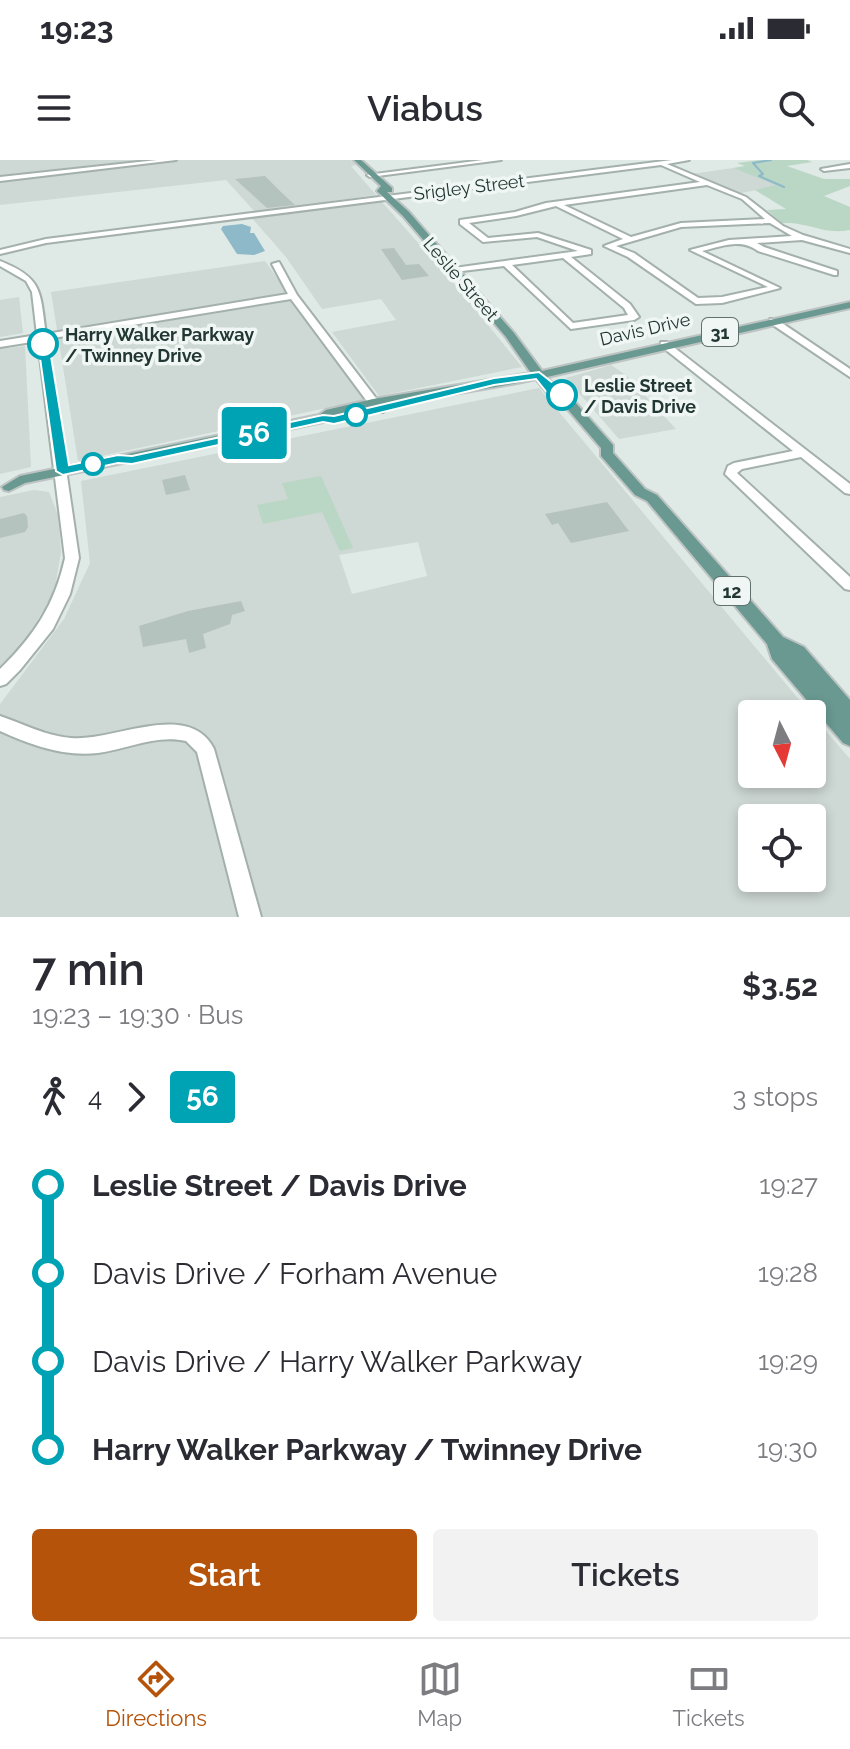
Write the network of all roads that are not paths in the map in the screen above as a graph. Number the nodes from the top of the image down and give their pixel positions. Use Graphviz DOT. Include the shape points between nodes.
graph roads {
  1 [pos="173,160"];
  2 [pos="357,160"];
  3 [pos="498,160"];
  4 [pos="686,160"];
  5 [pos="835,160"];
  6 [pos="656,162"];
  7 [pos="850,165"];
  8 [pos="824,169"];
  9 [pos="370,175"];
  10 [pos="0,179"];
  11 [pos="709,183"];
  12 [pos="391,197"];
  13 [pos="557,203"];
  14 [pos="708,216"];
  15 [pos="772,221"];
  16 [pos="658,222"];
  17 [pos="716,222"];
  18 [pos="669,227"];
  19 [pos="801,238"];
  20 [pos="629,239"];
  21 [pos="751,242"];
  22 [pos="608,246"];
  23 [pos="848,249"];
  24 [pos="0,252"];
  25 [pos="588,252"];
  26 [pos="566,257"];
  27 [pos="0,263"];
  28 [pos="276,264"];
  29 [pos="507,264"];
  30 [pos="454,270"];
  31 [pos="834,273"];
  32 [pos="293,296"];
  33 [pos="850,305"];
  34 [pos="773,321"];
  35 [pos="42,337"];
  36 [pos="0,344"];
  37 [pos="664,344"];
  38 [pos="542,371"];
  39 [pos="850,374"];
  40 [pos="376,407"];
  41 [pos="608,448"];
  42 [pos="804,453"];
  43 [pos="63,475"];
  44 [pos="4,487"];
  45 [pos="850,490"];
  46 [pos="652,498"];
  47 [pos="850,585"];
  48 [pos="0,679"];
  49 [pos="846,717"];
  50 [pos="0,723"];
  51 [pos="250,917"];
  1 -- 10 [label="street"];
  2 -- 9 [label="main road, Leslie Street / 12"];
  3 -- 9 [label="street"];
  4 -- 6 [label="street, Srigley Street"];
  5 -- 7 [label="street"];
  6 -- 11 [label="street"];
  6 -- 12 [label="street, Srigley Street"];
  7 -- 8 [label="street"];
  9 -- 12 [label="main road, Leslie Street / 12"];
  11 -- 13 [label="street"];
  11 -- 15 [label="street" via="744,198"];
  12 -- 24 [label="street, Srigley Street" via="46,241"];
  12 -- 30 [label="main road, Leslie Street / 12"];
  13 -- 20 [label="street"];
  13 -- 25 [label="street" via="463,222 486,240 538,235"];
  14 -- 17 [label="street"];
  15 -- 17 [label="street"];
  15 -- 19 [label="street"];
  16 -- 18 [label="street"];
  17 -- 18 [label="street"];
  18 -- 20 [label="street"];
  19 -- 21 [label="street"];
  19 -- 23 [label="street"];
  20 -- 22 [label="street"];
  21 -- 22 [label="street" via="694,251 776,288 708,303 696,301 631,255"];
  21 -- 31 [label="street"];
  22 -- 25 [label="street"];
  25 -- 26 [label="street"];
  26 -- 29 [label="street"];
  26 -- 29 [label="street" via="634,317 571,326"];
  27 -- 35 [label="street" via="29,279"];
  28 -- 32 [label="street"];
  29 -- 30 [label="street"];
  30 -- 38 [label="main road, Leslie Street / 12" via="521,354"];
  32 -- 35 [label="street"];
  32 -- 40 [label="street"];
  33 -- 34 [label="main road, Davis Drive / 31"];
  34 -- 37 [label="main road, Davis Drive / 31"];
  34 -- 39 [label="street"];
  35 -- 36 [label="street"];
  35 -- 43 [label="street"];
  37 -- 38 [label="main road, Davis Drive / 31"];
  37 -- 42 [label="street"];
  38 -- 40 [label="main road, Davis Drive / 31" via="425,396 418,402"];
  38 -- 41 [label="main road, Leslie Street / 12" via="553,392 562,395"];
  40 -- 43 [label="main road, Davis Drive / 31"];
  41 -- 46 [label="main road, Leslie Street / 12" via="606,453 640,492"];
  41 -- 46 [label="main road, Leslie Street / 12" via="618,450 638,472 653,490"];
  42 -- 45 [label="street"];
  42 -- 47 [label="street" via="738,466 731,474"];
  43 -- 44 [label="main road, Davis Drive / 31"];
  43 -- 48 [label="street" via="72,558 69,580 60,608 41,637"];
  46 -- 49 [label="main road, Leslie Street / 12" via="776,642 779,654"];
  50 -- 51 [label="street" via="35,740 75,745 170,732 192,735 205,749"];
}
